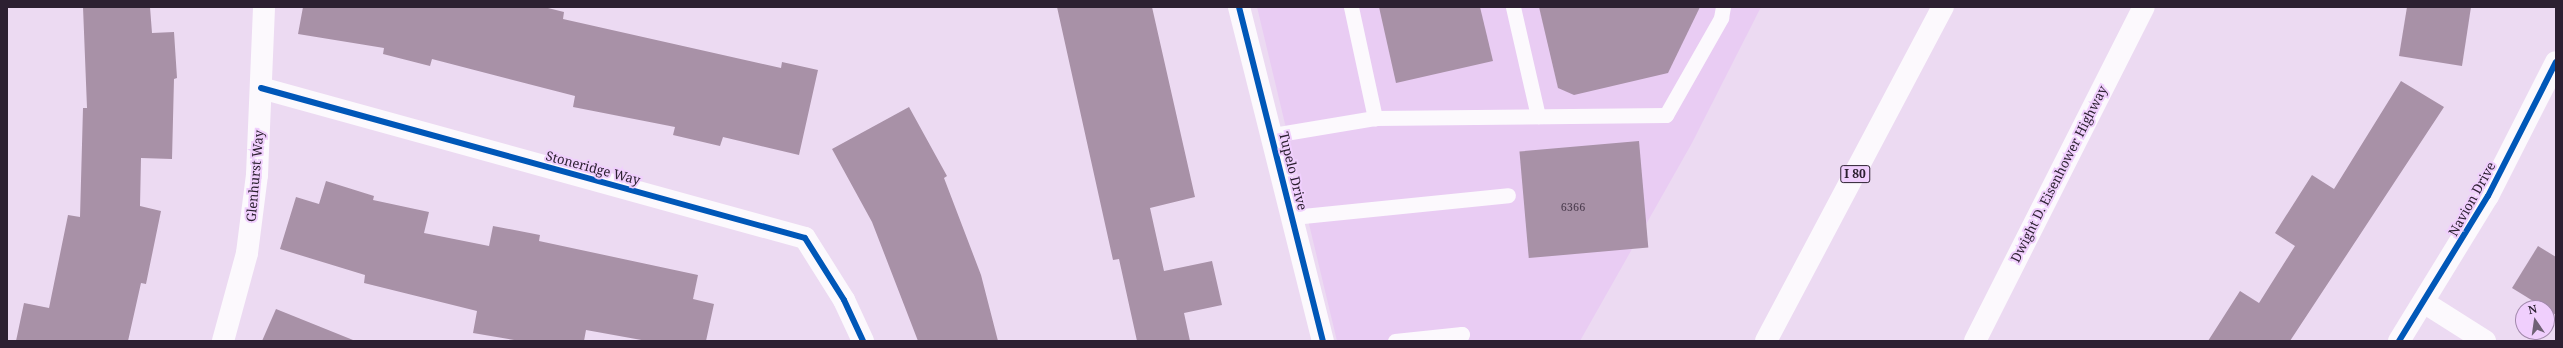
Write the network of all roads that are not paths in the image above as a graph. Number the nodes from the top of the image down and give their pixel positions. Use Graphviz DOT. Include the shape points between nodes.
graph roads {
  1 [pos="264,7"];
  2 [pos="1239,7"];
  3 [pos="1351,7"];
  4 [pos="1513,7"];
  5 [pos="1723,7"];
  6 [pos="1943,7"];
  7 [pos="2144,7"];
  8 [pos="2556,62"];
  9 [pos="261,88"];
  10 [pos="1538,116"];
  11 [pos="1375,118"];
  12 [pos="1273,135"];
  13 [pos="1508,195"];
  14 [pos="1293,217"];
  15 [pos="2425,303"];
  16 [pos="224,341"];
  17 [pos="863,341"];
  18 [pos="1323,341"];
  19 [pos="1395,341"];
  20 [pos="1460,341"];
  21 [pos="1766,341"];
  22 [pos="1975,341"];
  23 [pos="2399,341"];
  24 [pos="2485,341"];
  1 -- 9 [label="main road, Glenhurst Way"];
  2 -- 12 [label="main road, Tupelo Drive"];
  3 -- 11 [label="lane"];
  4 -- 10 [label="lane"];
  5 -- 10 [label="lane" via="1721,18 1666,115"];
  6 -- 21 [label="main road, I 80"];
  7 -- 22 [label="main road, Dwight D. Eisenhower Highway"];
  8 -- 15 [label="main road, Navion Drive" via="2488,196"];
  9 -- 16 [label="main road, Glenhurst Way" via="247,253"];
  9 -- 17 [label="main road, Stoneridge Way" via="805,238 844,300"];
  10 -- 11 [label="lane"];
  11 -- 12 [label="lane"];
  12 -- 14 [label="main road, Tupelo Drive"];
  13 -- 14 [label="lane"];
  14 -- 18 [label="main road, Tupelo Drive"];
  15 -- 23 [label="main road, Navion Drive"];
  15 -- 24 [label="main road"];
  19 -- 20 [label="lane" via="1462,334"];
}
